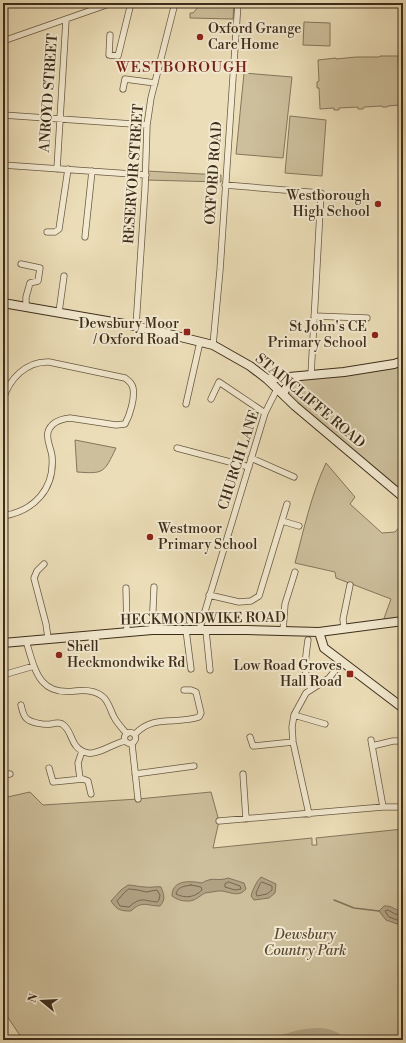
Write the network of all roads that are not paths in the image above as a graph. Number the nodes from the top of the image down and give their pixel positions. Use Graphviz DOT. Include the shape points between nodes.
graph roads {
  1 [pos="112,3"];
  2 [pos="131,3"];
  3 [pos="176,3"];
  4 [pos="238,3"];
  5 [pos="66,20"];
  6 [pos="110,35"];
  7 [pos="3,41"];
  8 [pos="155,83"];
  9 [pos="124,89"];
  10 [pos="3,115"];
  11 [pos="60,119"];
  12 [pos="147,124"];
  13 [pos="3,165"];
  14 [pos="57,169"];
  15 [pos="68,170"];
  16 [pos="92,171"];
  17 [pos="146,175"];
  18 [pos="225,186"];
  19 [pos="48,232"];
  20 [pos="85,237"];
  21 [pos="21,264"];
  22 [pos="64,276"];
  23 [pos="3,303"];
  24 [pos="26,307"];
  25 [pos="59,312"];
  26 [pos="314,316"];
  27 [pos="367,318"];
  28 [pos="136,326"];
  29 [pos="200,342"];
  30 [pos="213,345"];
  31 [pos="403,362"];
  32 [pos="311,375"];
  33 [pos="292,377"];
  34 [pos="267,379"];
  35 [pos="280,391"];
  36 [pos="211,399"];
  37 [pos="3,400"];
  38 [pos="186,404"];
  39 [pos="265,413"];
  40 [pos="177,448"];
  41 [pos="3,449"];
  42 [pos="251,458"];
  43 [pos="4,466"];
  44 [pos="249,466"];
  45 [pos="294,477"];
  46 [pos="403,497"];
  47 [pos="287,504"];
  48 [pos="3,516"];
  49 [pos="282,521"];
  50 [pos="299,526"];
  51 [pos="44,564"];
  52 [pos="295,572"];
  53 [pos="350,585"];
  54 [pos="154,587"];
  55 [pos="126,588"];
  56 [pos="209,595"];
  57 [pos="403,621"];
  58 [pos="152,630"];
  59 [pos="186,630"];
  60 [pos="344,630"];
  61 [pos="202,631"];
  62 [pos="283,631"];
  63 [pos="127,632"];
  64 [pos="319,632"];
  65 [pos="48,638"];
  66 [pos="308,640"];
  67 [pos="26,641"];
  68 [pos="3,643"];
  69 [pos="342,662"];
  70 [pos="34,666"];
  71 [pos="191,669"];
  72 [pos="210,670"];
  73 [pos="3,675"];
  74 [pos="311,689"];
  75 [pos="184,690"];
  76 [pos="21,705"];
  77 [pos="403,708"];
  78 [pos="294,715"];
  79 [pos="325,724"];
  80 [pos="127,734"];
  81 [pos="135,734"];
  82 [pos="250,737"];
  83 [pos="403,737"];
  84 [pos="371,740"];
  85 [pos="125,741"];
  86 [pos="293,742"];
  87 [pos="132,744"];
  88 [pos="372,746"];
  89 [pos="82,751"];
  90 [pos="194,766"];
  91 [pos="49,768"];
  92 [pos="10,774"];
  93 [pos="136,774"];
  94 [pos="244,774"];
  95 [pos="3,775"];
  96 [pos="80,779"];
  97 [pos="91,794"];
  98 [pos="138,799"];
  99 [pos="383,807"];
  100 [pos="403,807"];
  101 [pos="310,814"];
  102 [pos="246,819"];
  103 [pos="219,821"];
  1 -- 5 [label="street"];
  2 -- 6 [label="street" via="118,56 109,55"];
  3 -- 8 [label="street, RESERVOIR STREET"];
  4 -- 18 [label="street, OXFORD ROAD"];
  5 -- 7 [label="street"];
  5 -- 11 [label="street, ANROYD STREET"];
  8 -- 9 [label="street" via="125,79"];
  8 -- 12 [label="street, RESERVOIR STREET"];
  10 -- 11 [label="street"];
  11 -- 12 [label="street"];
  11 -- 14 [label="street, ANROYD STREET"];
  12 -- 17 [label="street, RESERVOIR STREET"];
  13 -- 14 [label="street"];
  14 -- 15 [label="street"];
  15 -- 16 [label="street"];
  15 -- 19 [label="street" via="59,229"];
  16 -- 17 [label="street"];
  16 -- 20 [label="street"];
  17 -- 28 [label="street, RESERVOIR STREET"];
  18 -- 26 [label="street" via="321,193"];
  18 -- 30 [label="street, OXFORD ROAD"];
  21 -- 24 [label="street" via="40,268 38,281 30,283"];
  22 -- 25 [label="street"];
  23 -- 24 [label="street, STAINCLIFFE ROAD"];
  24 -- 25 [label="street, STAINCLIFFE ROAD"];
  25 -- 28 [label="street, STAINCLIFFE ROAD"];
  26 -- 27 [label="street"];
  26 -- 32 [label="street"];
  28 -- 29 [label="street, STAINCLIFFE ROAD"];
  29 -- 30 [label="street, STAINCLIFFE ROAD"];
  29 -- 38 [label="street"];
  30 -- 34 [label="street, STAINCLIFFE ROAD"];
  31 -- 32 [label="street"];
  32 -- 33 [label="street"];
  33 -- 34 [label="street"];
  33 -- 35 [label="street"];
  34 -- 35 [label="street, STAINCLIFFE ROAD"];
  35 -- 39 [label="street, CHURCH LANE"];
  35 -- 46 [label="street, STAINCLIFFE ROAD"];
  36 -- 39 [label="street" via="219,382"];
  37 -- 48 [label="street" via="20,371 40,361 125,378 133,388 132,402 125,424 63,418 52,425 48,432 52,456 48,485 38,500 27,509"];
  39 -- 42 [label="street, CHURCH LANE"];
  40 -- 44 [label="street"];
  41 -- 43 [label="street"];
  42 -- 44 [label="street, CHURCH LANE"];
  42 -- 45 [label="street"];
  44 -- 56 [label="street, CHURCH LANE"];
  47 -- 49 [label="street"];
  49 -- 50 [label="street"];
  49 -- 56 [label="street" via="259,596 251,601 239,602"];
  51 -- 65 [label="street" via="34,578"];
  52 -- 62 [label="street" via="285,604"];
  53 -- 60 [label="street" via="343,619"];
  54 -- 58 [label="street"];
  55 -- 63 [label="street"];
  56 -- 61 [label="street, CHURCH LANE"];
  57 -- 60 [label="street, HECKMONDWIKE ROAD"];
  58 -- 59 [label="street, HECKMONDWIKE ROAD"];
  58 -- 63 [label="street, HECKMONDWIKE ROAD"];
  59 -- 61 [label="street, HECKMONDWIKE ROAD"];
  59 -- 71 [label="street"];
  60 -- 64 [label="street, HECKMONDWIKE ROAD"];
  61 -- 62 [label="street, HECKMONDWIKE ROAD"];
  61 -- 72 [label="street"];
  62 -- 64 [label="street, HECKMONDWIKE ROAD"];
  63 -- 65 [label="street, HECKMONDWIKE ROAD"];
  64 -- 69 [label="street" via="324,648"];
  65 -- 67 [label="street, HECKMONDWIKE ROAD"];
  66 -- 74 [label="street" via="306,675"];
  67 -- 68 [label="street, HECKMONDWIKE ROAD"];
  67 -- 70 [label="street"];
  69 -- 74 [label="street" via="329,678"];
  69 -- 77 [label="street"];
  70 -- 73 [label="street"];
  70 -- 80 [label="street" via="43,683 57,691 84,690 102,696"];
  74 -- 78 [label="street"];
  75 -- 81 [label="street" via="196,692 201,713 199,717 155,722 146,725"];
  76 -- 89 [label="street" via="30,721 62,724 77,748"];
  78 -- 79 [label="street"];
  78 -- 86 [label="street"];
  80 -- 81 [label="street"];
  80 -- 85 [label="street"];
  81 -- 87 [label="street" via="136,740"];
  82 -- 86 [label="street" via="253,746"];
  83 -- 88 [label="street" via="401,741"];
  84 -- 88 [label="street"];
  85 -- 87 [label="street"];
  85 -- 89 [label="street" via="96,753"];
  86 -- 101 [label="street"];
  87 -- 93 [label="street"];
  88 -- 99 [label="street"];
  89 -- 96 [label="street" via="78,763"];
  90 -- 93 [label="street"];
  91 -- 96 [label="street" via="53,782"];
  92 -- 95 [label="street"];
  93 -- 98 [label="street"];
  94 -- 102 [label="street"];
  96 -- 97 [label="street" via="88,781"];
  99 -- 100 [label="street"];
  99 -- 101 [label="street"];
  101 -- 102 [label="street"];
  102 -- 103 [label="street"];
}
